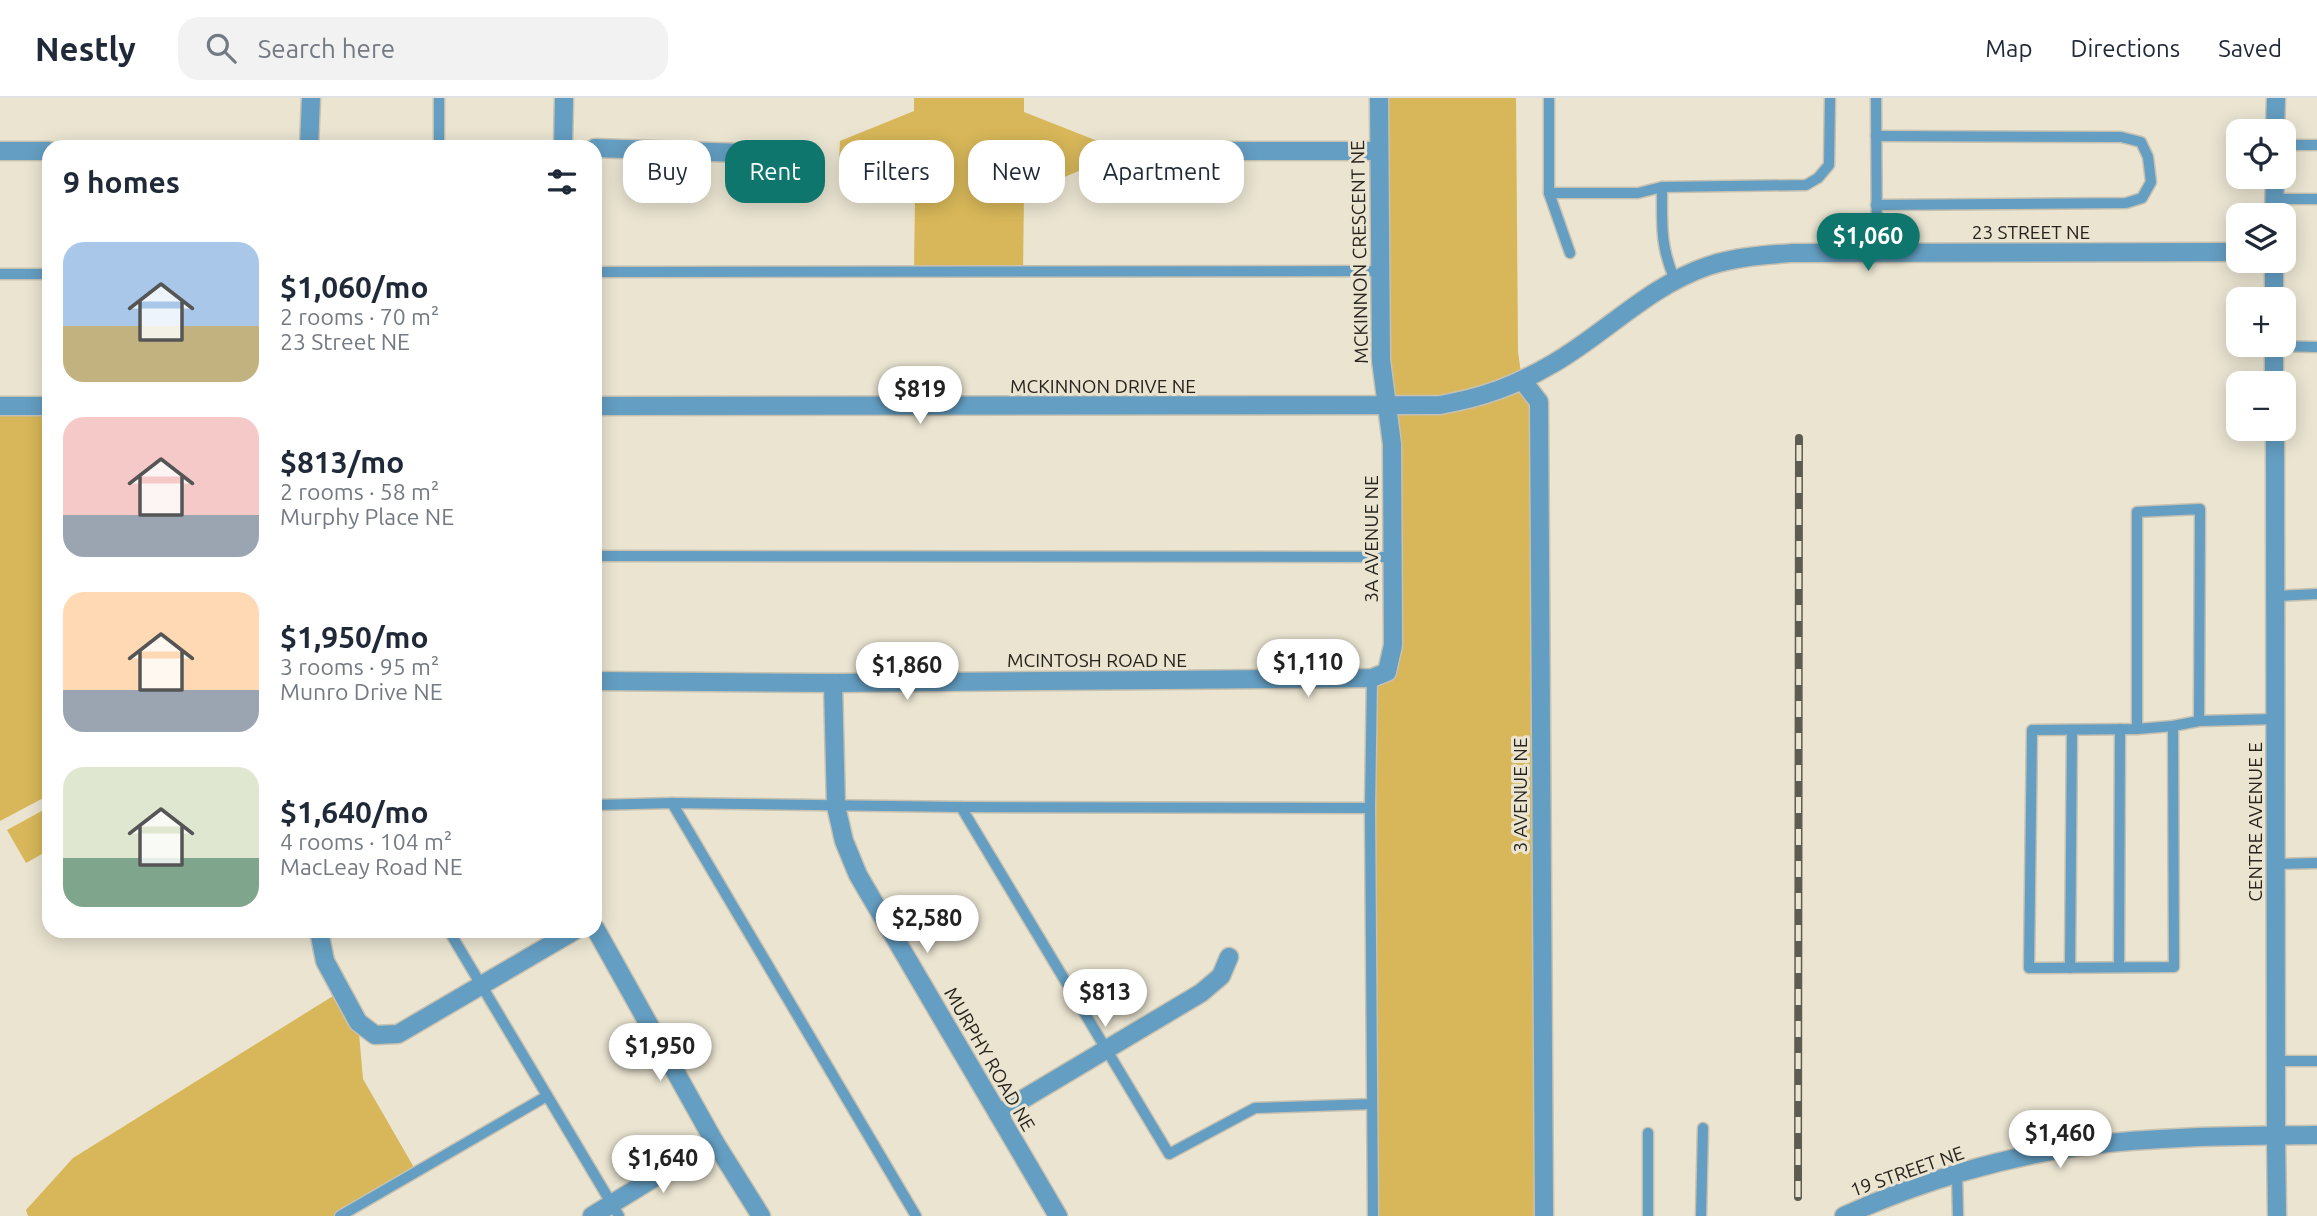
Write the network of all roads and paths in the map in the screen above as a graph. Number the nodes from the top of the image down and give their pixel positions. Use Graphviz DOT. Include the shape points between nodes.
graph roads {
  1 [pos="311,98"];
  2 [pos="439,98"];
  3 [pos="564,98"];
  4 [pos="1379,98"];
  5 [pos="1549,98"];
  6 [pos="1830,98"];
  7 [pos="1876,98"];
  8 [pos="2276,98"];
  9 [pos="2275,119"];
  10 [pos="1876,136"];
  11 [pos="309,140"];
  12 [pos="439,140"];
  13 [pos="563,140"];
  14 [pos="2296,145"];
  15 [pos="2317,145"];
  16 [pos="602,148"];
  17 [pos="0,151"];
  18 [pos="42,151"];
  19 [pos="1244,151"];
  20 [pos="1378,151"];
  21 [pos="725,153"];
  22 [pos="1662,187"];
  23 [pos="1549,193"];
  24 [pos="2317,199"];
  25 [pos="2296,203"];
  26 [pos="1877,205"];
  27 [pos="2226,252"];
  28 [pos="1570,253"];
  29 [pos="1877,254"];
  30 [pos="1380,271"];
  31 [pos="602,272"];
  32 [pos="0,274"];
  33 [pos="42,274"];
  34 [pos="1675,280"];
  35 [pos="2296,346"];
  36 [pos="2317,347"];
  37 [pos="1522,380"];
  38 [pos="0,406"];
  39 [pos="42,406"];
  40 [pos="1386,406"];
  41 [pos="602,407"];
  42 [pos="2275,441"];
  43 [pos="602,556"];
  44 [pos="1393,557"];
  45 [pos="2317,594"];
  46 [pos="2276,596"];
  47 [pos="1380,675"];
  48 [pos="602,681"];
  49 [pos="833,683"];
  50 [pos="2276,719"];
  51 [pos="2199,721"];
  52 [pos="2173,726"];
  53 [pos="2120,729"];
  54 [pos="2137,729"];
  55 [pos="2072,730"];
  56 [pos="672,803"];
  57 [pos="602,805"];
  58 [pos="836,806"];
  59 [pos="961,807"];
  60 [pos="1370,808"];
  61 [pos="2317,863"];
  62 [pos="2276,864"];
  63 [pos="320,938"];
  64 [pos="454,938"];
  65 [pos="562,938"];
  66 [pos="601,938"];
  67 [pos="1229,957"];
  68 [pos="2119,967"];
  69 [pos="2070,968"];
  70 [pos="481,984"];
  71 [pos="1106,1051"];
  72 [pos="2276,1061"];
  73 [pos="2317,1061"];
  74 [pos="547,1096"];
  75 [pos="1372,1104"];
  76 [pos="998,1114"];
  77 [pos="1703,1128"];
  78 [pos="1648,1133"];
  79 [pos="2276,1135"];
  80 [pos="2317,1135"];
  81 [pos="714,1141"];
  82 [pos="1957,1174"];
  83 [pos="616,1210"];
  84 [pos="340,1216"];
  85 [pos="592,1216"];
  86 [pos="761,1216"];
  87 [pos="916,1216"];
  88 [pos="1058,1216"];
  89 [pos="1373,1216"];
  90 [pos="1544,1216"];
  91 [pos="1648,1216"];
  92 [pos="1701,1216"];
  93 [pos="1844,1216"];
  94 [pos="1958,1216"];
  95 [pos="2277,1216"];
  1 -- 11 [label="street"];
  2 -- 12 [label="lane"];
  3 -- 13 [label="street"];
  4 -- 20 [label="street, MCKINNON CRESCENT NE"];
  5 -- 23 [label="lane"];
  6 -- 22 [label="lane" via="1829,165 1806,185"];
  7 -- 10 [label="lane"];
  8 -- 9 [label="street"];
  10 -- 26 [label="lane"];
  10 -- 26 [label="lane" via="2121,137 2141,142 2151,182 2142,198 2126,203"];
  14 -- 15 [label="lane"];
  16 -- 21 [label="street"];
  17 -- 18 [label="street"];
  19 -- 20 [label="street"];
  20 -- 30 [label="street, MCKINNON CRESCENT NE"];
  22 -- 23 [label="lane" via="1638,193"];
  22 -- 34 [label="lane" via="1665,260"];
  23 -- 28 [label="lane"];
  24 -- 25 [label="lane"];
  26 -- 29 [label="lane"];
  27 -- 29 [label="street, 23 STREET NE"];
  29 -- 34 [label="street, 23 STREET NE" via="1767,255 1709,266"];
  30 -- 31 [label="lane"];
  30 -- 40 [label="street, MCKINNON CRESCENT NE"];
  32 -- 33 [label="lane"];
  34 -- 37 [label="street, 23 STREET NE" via="1556,362"];
  35 -- 36 [label="lane"];
  37 -- 40 [label="street, MCKINNON DRIVE NE" via="1467,400"];
  37 -- 90 [label="street, 3 AVENUE NE" via="1539,402"];
  38 -- 39 [label="street"];
  40 -- 41 [label="street, MCKINNON DRIVE NE"];
  40 -- 44 [label="street, 3A AVENUE NE" via="1392,444"];
  42 -- 46 [label="street, CENTRE AVENUE E"];
  43 -- 44 [label="lane"];
  44 -- 47 [label="street, 3A AVENUE NE" via="1393,645"];
  45 -- 46 [label="lane"];
  46 -- 50 [label="street, CENTRE AVENUE E"];
  47 -- 49 [label="street, MCINTOSH ROAD NE"];
  47 -- 60 [label="lane"];
  48 -- 49 [label="street, MCINTOSH ROAD NE"];
  49 -- 58 [label="street, MURPHY ROAD NE"];
  50 -- 51 [label="lane"];
  50 -- 62 [label="street, CENTRE AVENUE E"];
  51 -- 52 [label="lane"];
  51 -- 54 [label="lane" via="2200,509 2137,512"];
  52 -- 54 [label="lane"];
  52 -- 68 [label="lane" via="2174,967"];
  53 -- 54 [label="lane"];
  53 -- 55 [label="lane"];
  53 -- 68 [label="lane"];
  55 -- 69 [label="lane"];
  55 -- 69 [label="lane" via="2032,730 2029,968"];
  56 -- 57 [label="lane"];
  56 -- 58 [label="lane"];
  56 -- 87 [label="lane"];
  58 -- 59 [label="lane"];
  58 -- 76 [label="street, MURPHY ROAD NE" via="858,875"];
  59 -- 60 [label="lane"];
  59 -- 71 [label="lane"];
  60 -- 75 [label="lane"];
  61 -- 62 [label="lane"];
  62 -- 72 [label="street, CENTRE AVENUE E"];
  63 -- 70 [label="street" via="325,961 358,1023 375,1035 398,1034"];
  64 -- 70 [label="lane"];
  65 -- 70 [label="street"];
  66 -- 81 [label="street"];
  67 -- 71 [label="street" via="1221,976 1201,993"];
  68 -- 69 [label="lane"];
  70 -- 74 [label="lane"];
  71 -- 75 [label="lane" via="1170,1154 1255,1108"];
  71 -- 76 [label="street"];
  72 -- 73 [label="lane"];
  72 -- 79 [label="street, CENTRE AVENUE E"];
  74 -- 83 [label="lane"];
  74 -- 84 [label="lane"];
  75 -- 89 [label="lane"];
  76 -- 88 [label="street, MURPHY ROAD NE"];
  77 -- 92 [label="lane"];
  78 -- 91 [label="lane"];
  79 -- 80 [label="street, 19 STREET NE"];
  79 -- 82 [label="street, 19 STREET NE" via="2081,1147"];
  79 -- 95 [label="street, CENTRE AVENUE E"];
  81 -- 83 [label="street"];
  81 -- 86 [label="street"];
  82 -- 93 [label="street, 19 STREET NE"];
  82 -- 94 [label="lane"];
  83 -- 85 [label="street"];
}
